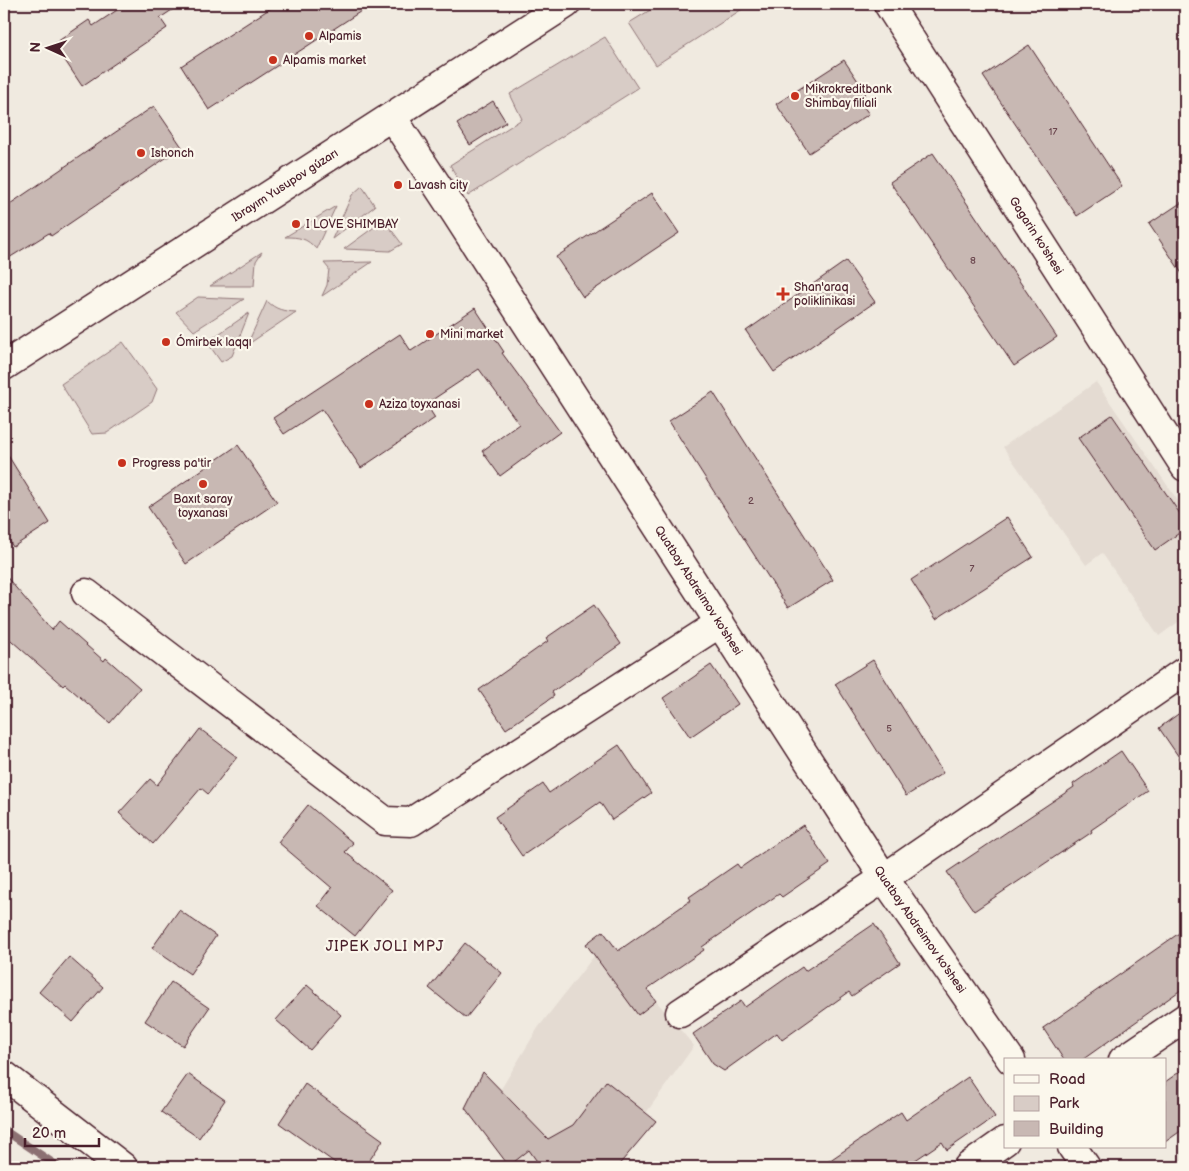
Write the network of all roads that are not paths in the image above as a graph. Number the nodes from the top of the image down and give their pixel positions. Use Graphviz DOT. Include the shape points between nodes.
graph roads {
  1 [pos="566,4"];
  2 [pos="888,4"];
  3 [pos="392,117"];
  4 [pos="4,366"];
  5 [pos="1185,467"];
  6 [pos="86,593"];
  7 [pos="720,623"];
  8 [pos="1185,671"];
  9 [pos="884,878"];
  10 [pos="680,1013"];
  11 [pos="1185,1018"];
  12 [pos="1010,1058"];
  13 [pos="1126,1058"];
  14 [pos="4,1075"];
  15 [pos="1004,1141"];
  16 [pos="1073,1148"];
  17 [pos="123,1167"];
  18 [pos="968,1167"];
  19 [pos="1086,1167"];
  1 -- 3 [label="street, Ibrayım Yusupov gúzarı"];
  2 -- 5 [label="street, Gagarin ko'shesi"];
  3 -- 4 [label="street, Ibrayım Yusupov gúzarı"];
  3 -- 7 [label="street, Quatbay Abdreimov ko'shesi"];
  6 -- 7 [label="street" via="384,821 402,822 410,822"];
  7 -- 9 [label="street, Quatbay Abdreimov ko'shesi"];
  8 -- 9 [label="street"];
  9 -- 10 [label="street"];
  9 -- 12 [label="street, Quatbay Abdreimov ko'shesi"];
  11 -- 13 [label="street"];
  14 -- 17 [label="street"];
  15 -- 18 [label="street"];
  16 -- 19 [label="street"];
}
